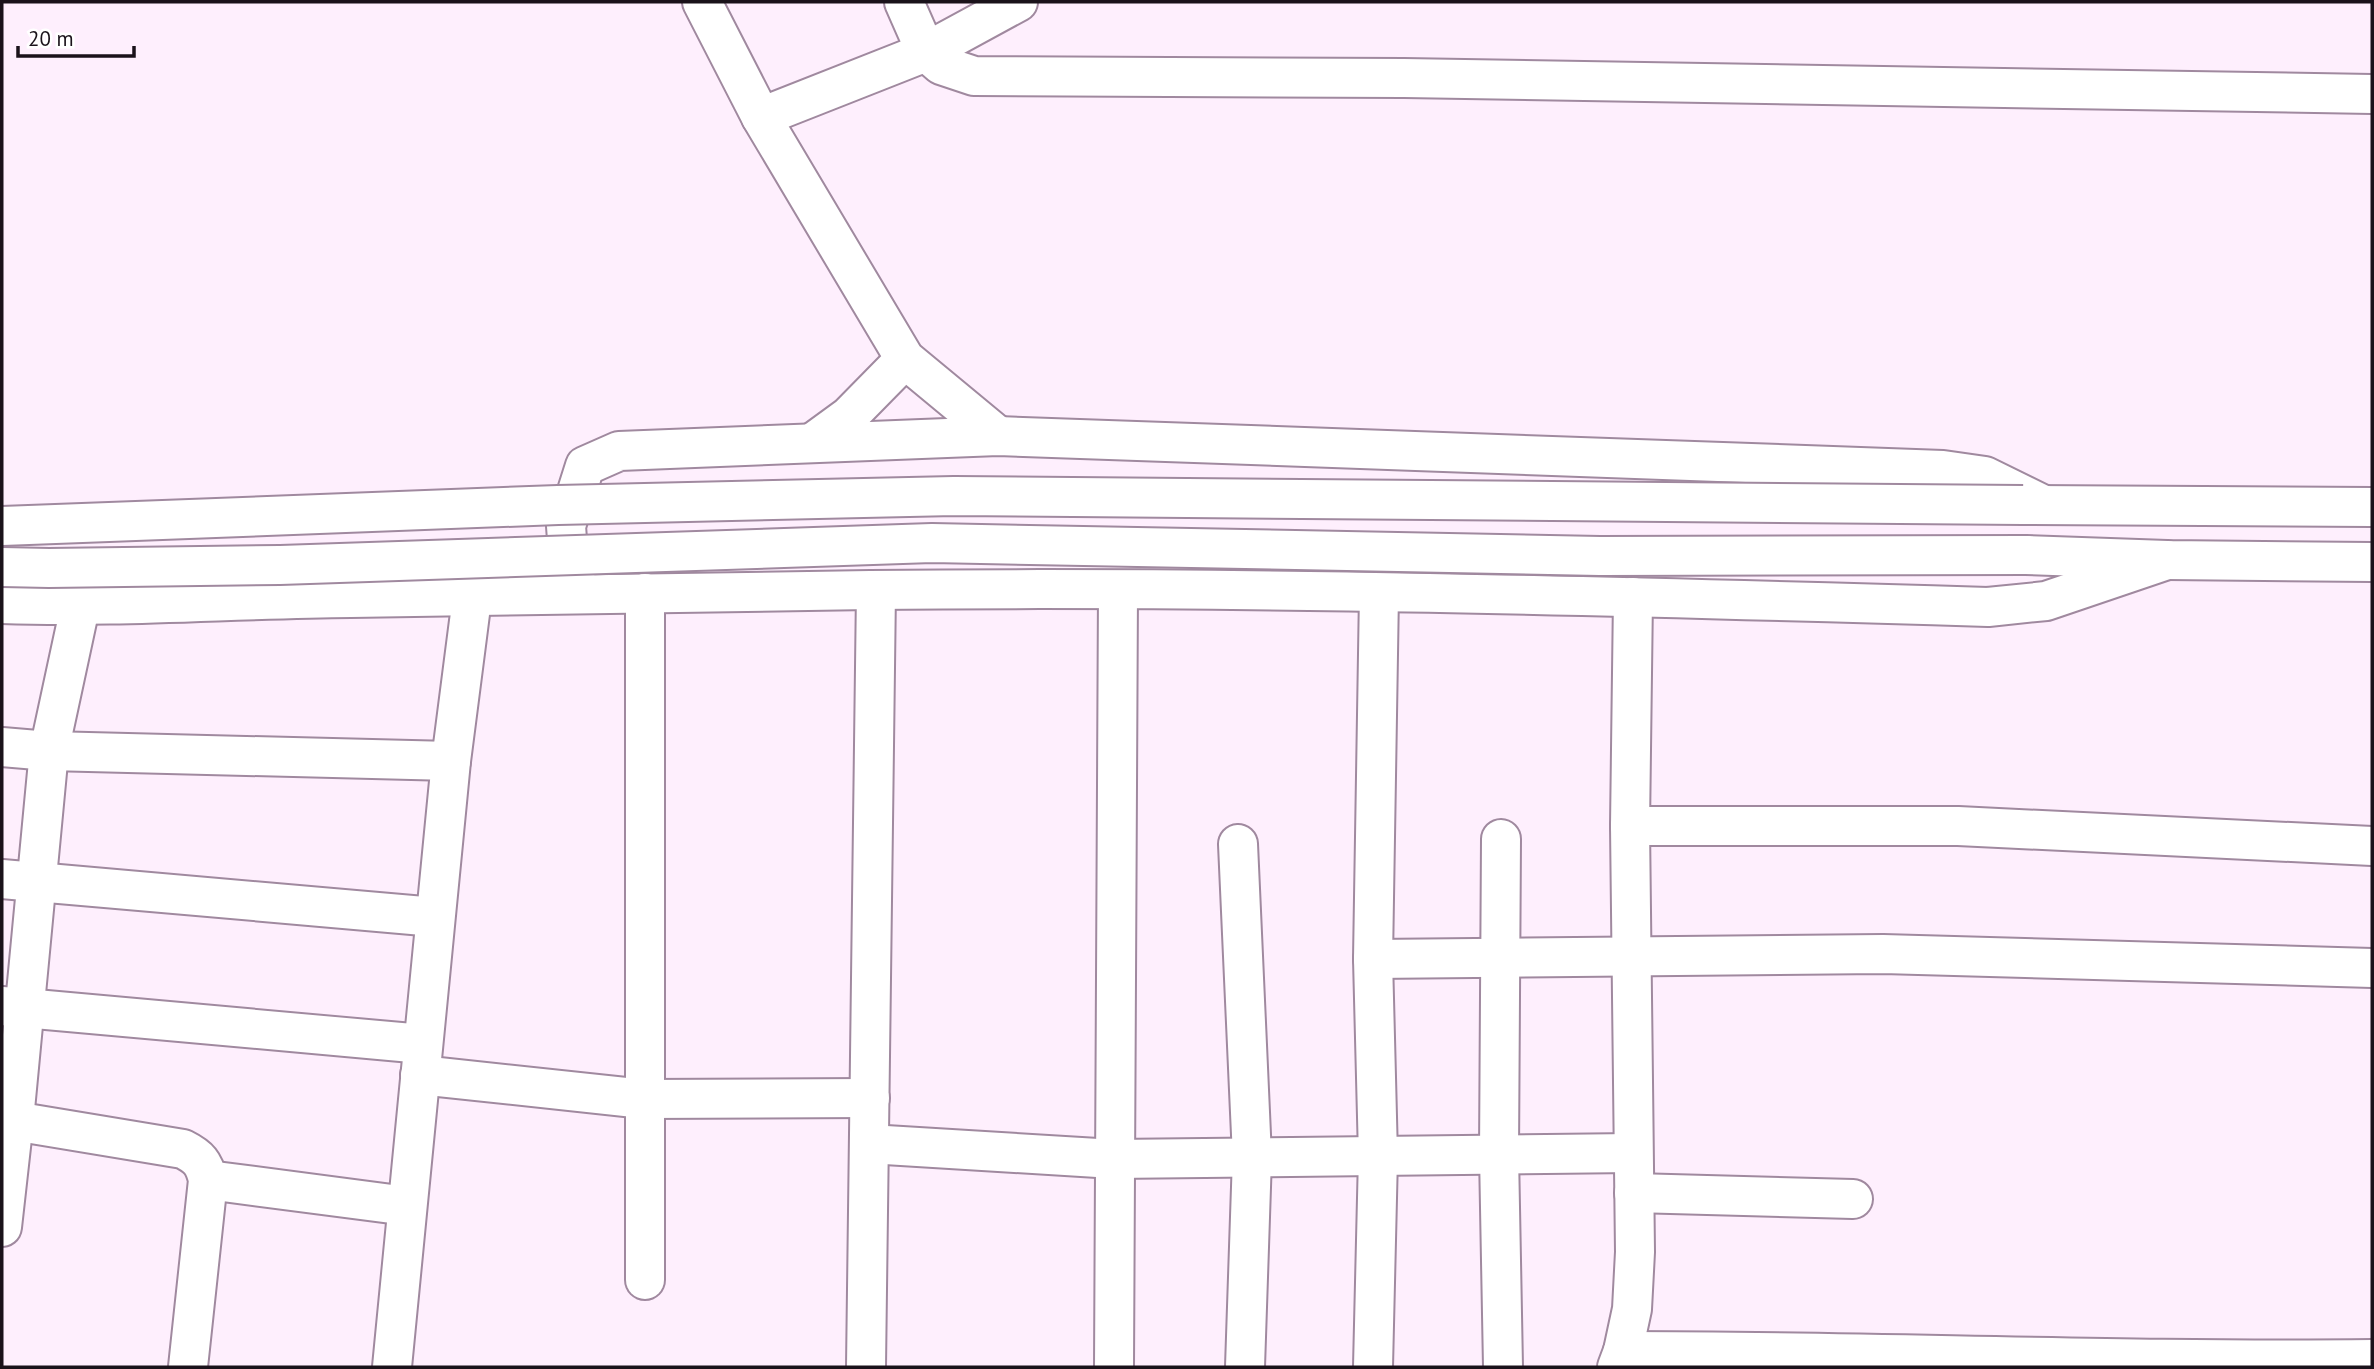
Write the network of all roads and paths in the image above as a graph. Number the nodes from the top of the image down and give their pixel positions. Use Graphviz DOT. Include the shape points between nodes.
graph roads {
  1 [pos="702,2"];
  2 [pos="904,2"];
  3 [pos="1018,2"];
  4 [pos="926,52"];
  5 [pos="2372,94"];
  6 [pos="761,117"];
  7 [pos="905,359"];
  8 [pos="998,436"];
  9 [pos="812,443"];
  10 [pos="2033,505"];
  11 [pos="2372,507"];
  12 [pos="2,526"];
  13 [pos="2167,560"];
  14 [pos="2372,562"];
  15 [pos="2,567"];
  16 [pos="876,590"];
  17 [pos="1118,591"];
  18 [pos="645,593"];
  19 [pos="1379,593"];
  20 [pos="595,595"];
  21 [pos="1633,597"];
  22 [pos="472,598"];
  23 [pos="2,604"];
  24 [pos="80,607"];
  25 [pos="2,747"];
  26 [pos="49,751"];
  27 [pos="451,761"];
  28 [pos="1630,826"];
  29 [pos="1501,839"];
  30 [pos="1238,844"];
  31 [pos="2372,846"];
  32 [pos="19,881"];
  33 [pos="435,917"];
  34 [pos="1632,957"];
  35 [pos="1500,958"];
  36 [pos="1373,959"];
  37 [pos="2372,968"];
  38 [pos="13,1007"];
  39 [pos="421,1060"];
  40 [pos="870,1098"];
  41 [pos="644,1099"];
  42 [pos="8,1120"];
  43 [pos="869,1144"];
  44 [pos="1633,1153"];
  45 [pos="1499,1154"];
  46 [pos="1378,1156"];
  47 [pos="1252,1157"];
  48 [pos="1114,1159"];
  49 [pos="208,1180"];
  50 [pos="1634,1193"];
  51 [pos="1853,1199"];
  52 [pos="407,1206"];
  53 [pos="2,1227"];
  54 [pos="645,1280"];
  55 [pos="1620,1359"];
  56 [pos="2372,1359"];
  57 [pos="1852,1360"];
  58 [pos="1978,1361"];
  59 [pos="2114,1362"];
  60 [pos="2246,1364"];
  61 [pos="188,1367"];
  62 [pos="392,1367"];
  63 [pos="866,1367"];
  64 [pos="1114,1367"];
  65 [pos="1245,1367"];
  66 [pos="1373,1367"];
  67 [pos="1503,1367"];
  1 -- 6 [label="street"];
  2 -- 4 [label="street"];
  3 -- 4 [label="street"];
  4 -- 5 [label="street" via="941,65 974,76"];
  4 -- 6 [label="street"];
  6 -- 7 [label="street"];
  7 -- 8 [label="street"];
  7 -- 9 [label="street" via="849,416"];
  8 -- 9 [label="street"];
  8 -- 10 [label="street" via="1943,470 1985,476"];
  9 -- 20 [label="street" via="618,451 585,466 566,526 570,580"];
  10 -- 11 [label="street"];
  10 -- 12 [label="street, bridge" via="954,496"];
  13 -- 14 [label="street"];
  13 -- 15 [label="street, bridge" via="2026,555 1600,556 932,543 280,565"];
  13 -- 21 [label="street" via="2046,601 1987,607"];
  16 -- 17 [label="street"];
  16 -- 18 [label="street"];
  16 -- 40 [label="street"];
  17 -- 19 [label="street"];
  17 -- 48 [label="street"];
  18 -- 20 [label="street"];
  18 -- 41 [label="street"];
  19 -- 21 [label="street"];
  19 -- 36 [label="street"];
  20 -- 22 [label="street"];
  21 -- 28 [label="street"];
  22 -- 24 [label="street"];
  22 -- 27 [label="street"];
  23 -- 24 [label="street"];
  24 -- 26 [label="street"];
  25 -- 26 [label="street"];
  26 -- 27 [label="street"];
  26 -- 32 [label="street"];
  27 -- 33 [label="street"];
  28 -- 31 [label="street" via="1958,826"];
  28 -- 34 [label="street"];
  29 -- 35 [label="street"];
  30 -- 47 [label="street"];
  32 -- 33 [label="street"];
  32 -- 38 [label="street"];
  33 -- 39 [label="street"];
  34 -- 35 [label="street"];
  34 -- 37 [label="street" via="1883,954"];
  34 -- 44 [label="street"];
  35 -- 36 [label="street"];
  35 -- 45 [label="street"];
  36 -- 46 [label="street"];
  38 -- 39 [label="street"];
  38 -- 42 [label="street"];
  39 -- 41 [label="street"];
  39 -- 52 [label="street"];
  40 -- 41 [label="street"];
  40 -- 43 [label="street"];
  41 -- 54 [label="street"];
  42 -- 49 [label="street" via="183,1149 199,1156"];
  42 -- 53 [label="street"];
  43 -- 48 [label="street"];
  43 -- 63 [label="street"];
  44 -- 45 [label="street"];
  44 -- 50 [label="street"];
  45 -- 46 [label="street"];
  45 -- 67 [label="street"];
  46 -- 47 [label="street"];
  46 -- 66 [label="street"];
  47 -- 48 [label="street"];
  47 -- 65 [label="street"];
  48 -- 64 [label="street"];
  49 -- 52 [label="street"];
  49 -- 61 [label="street"];
  50 -- 51 [label="street"];
  50 -- 55 [label="street" via="1632,1309"];
  52 -- 62 [label="street"];
  55 -- 57 [label="street"];
  56 -- 60 [label="street"];
  57 -- 58 [label="street"];
  58 -- 59 [label="street"];
  59 -- 60 [label="street"];
}
